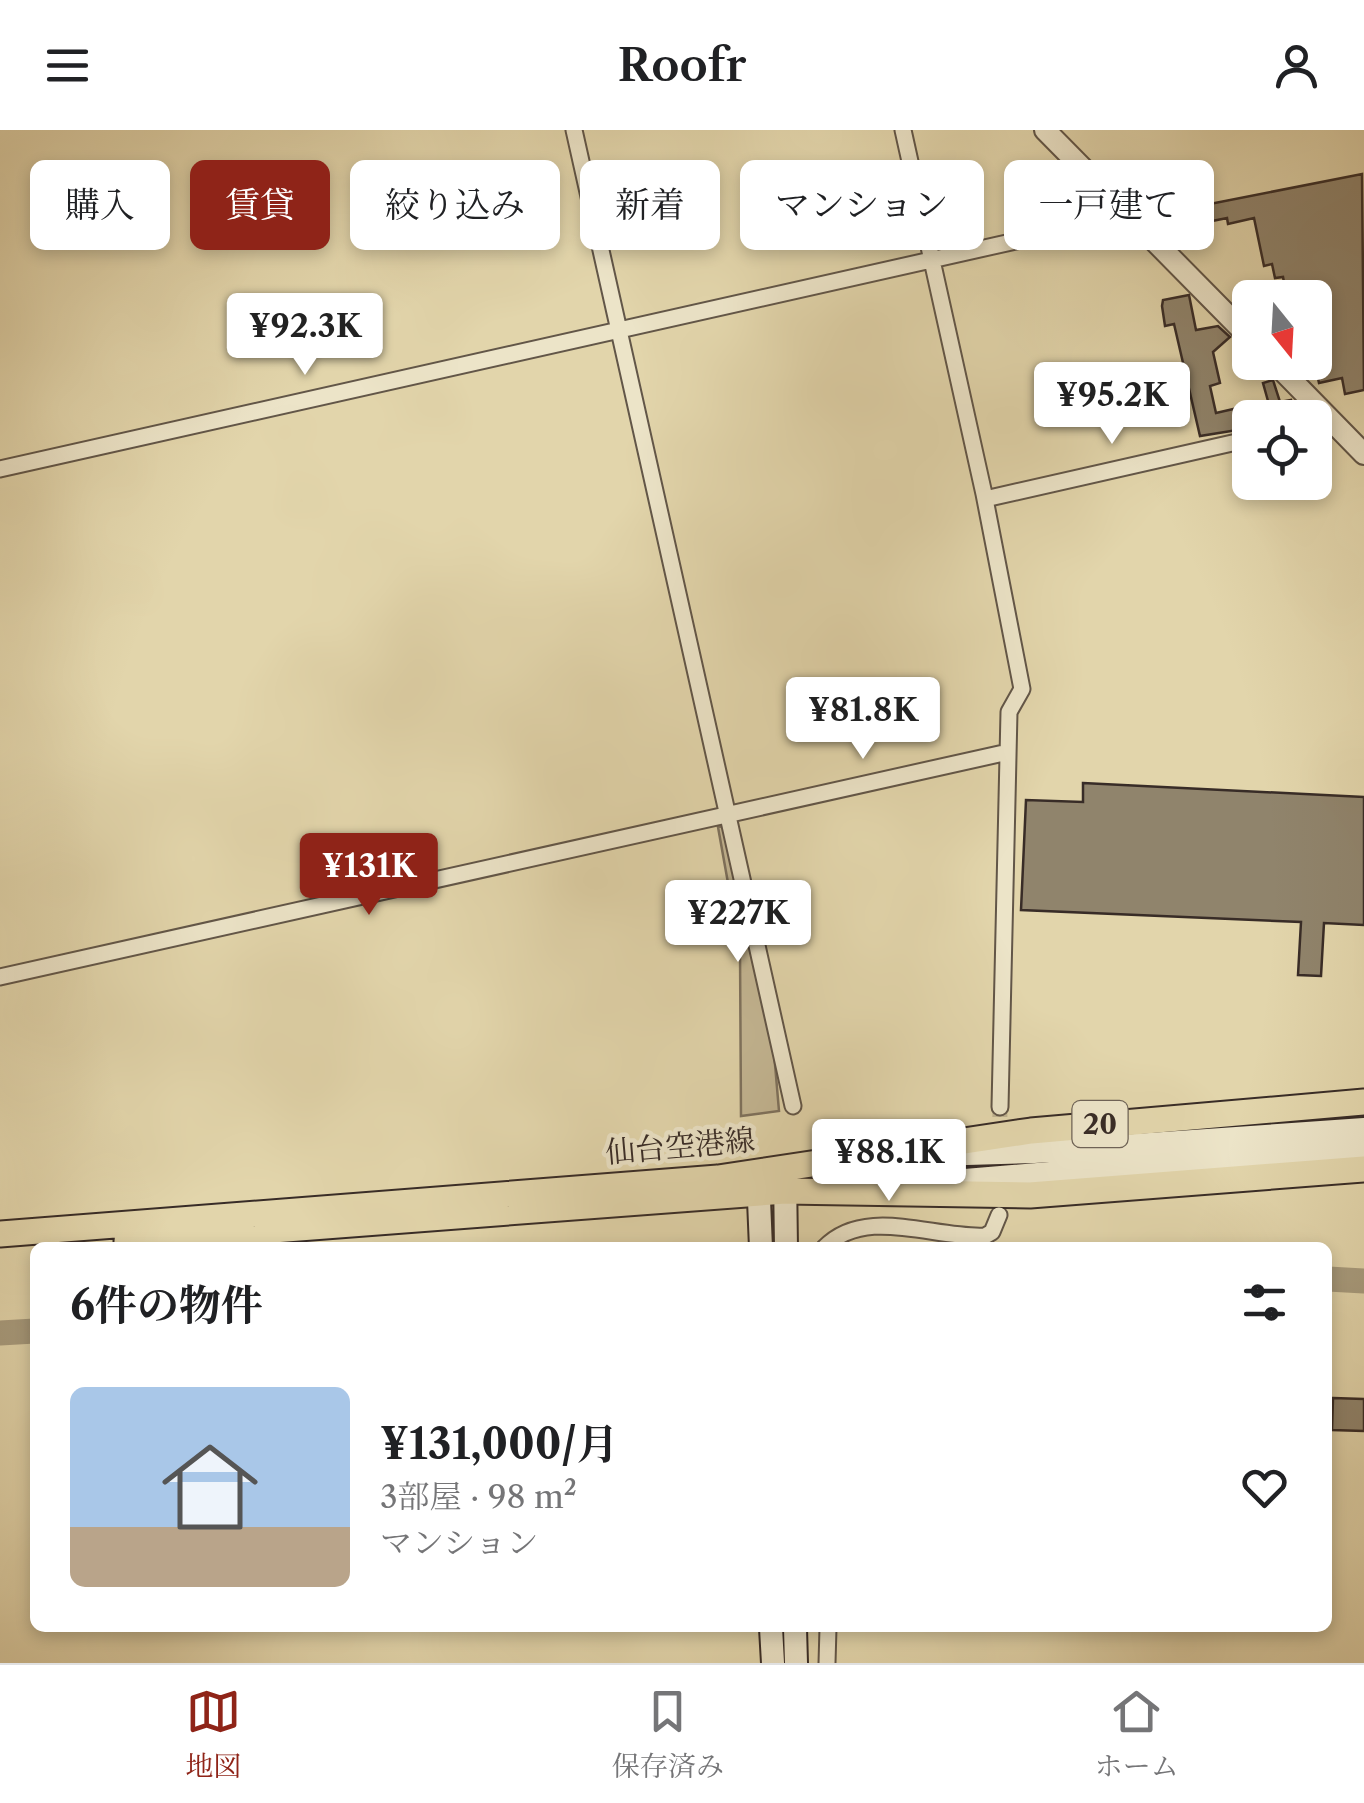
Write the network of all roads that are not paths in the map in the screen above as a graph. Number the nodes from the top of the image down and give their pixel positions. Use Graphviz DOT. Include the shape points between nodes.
graph roads {
  1 [pos="574,130"];
  2 [pos="903,130"];
  3 [pos="1045,130"];
  4 [pos="1074,160"];
  5 [pos="1004,242"];
  6 [pos="1161,250"];
  7 [pos="932,258"];
  8 [pos="1232,320"];
  9 [pos="619,331"];
  10 [pos="1289,380"];
  11 [pos="1305,400"];
  12 [pos="1332,429"];
  13 [pos="1232,443"];
  14 [pos="1364,454"];
  15 [pos="0,469"];
  16 [pos="985,499"];
  17 [pos="1008,752"];
  18 [pos="728,816"];
  19 [pos="0,977"];
  20 [pos="1364,1102"];
  21 [pos="793,1106"];
  22 [pos="1000,1108"];
  23 [pos="1364,1129"];
  24 [pos="1272,1144"];
  25 [pos="1364,1147"];
  26 [pos="836,1158"];
  27 [pos="1364,1170"];
  28 [pos="772,1181"];
  29 [pos="838,1190"];
  30 [pos="999,1215"];
  31 [pos="0,1234"];
  32 [pos="104,1242"];
  33 [pos="762,1242"];
  34 [pos="785,1242"];
  35 [pos="831,1242"];
  36 [pos="30,1249"];
  37 [pos="0,1251"];
  38 [pos="771,1632"];
  39 [pos="796,1632"];
  40 [pos="828,1632"];
  41 [pos="773,1663"];
  42 [pos="796,1663"];
  43 [pos="827,1663"];
  1 -- 9 [label="street"];
  2 -- 7 [label="street"];
  3 -- 4 [label="street"];
  5 -- 7 [label="street"];
  6 -- 8 [label="street"];
  7 -- 9 [label="street"];
  7 -- 16 [label="street"];
  9 -- 15 [label="street"];
  9 -- 18 [label="street"];
  10 -- 11 [label="street"];
  12 -- 14 [label="street"];
  13 -- 16 [label="street"];
  16 -- 17 [label="street" via="1022,688 1010,712"];
  17 -- 18 [label="street"];
  17 -- 22 [label="street"];
  18 -- 19 [label="street"];
  18 -- 21 [label="street"];
  20 -- 26 [label="main road, 仙台空港線 / 20" via="1049,1129"];
  23 -- 24 [label="main road"];
  24 -- 25 [label="main road"];
  24 -- 26 [label="main road"];
  24 -- 29 [label="main road"];
  26 -- 28 [label="main road, 仙台空港線 / 20"];
  27 -- 29 [label="main road, 仙台空港線 / 20" via="1030,1195"];
  28 -- 29 [label="main road, 仙台空港線 / 20"];
  28 -- 31 [label="main road, 仙台空港線 / 20"];
  28 -- 32 [label="main road, 仙台空港線 / 20"];
  28 -- 33 [label="main road"];
  28 -- 34 [label="main road"];
  30 -- 35 [label="street" via="984,1236 871,1225"];
  36 -- 37 [label="main road, 仙台空港線 / 20"];
  38 -- 41 [label="main road"];
  39 -- 42 [label="main road"];
  40 -- 43 [label="street"];
}
